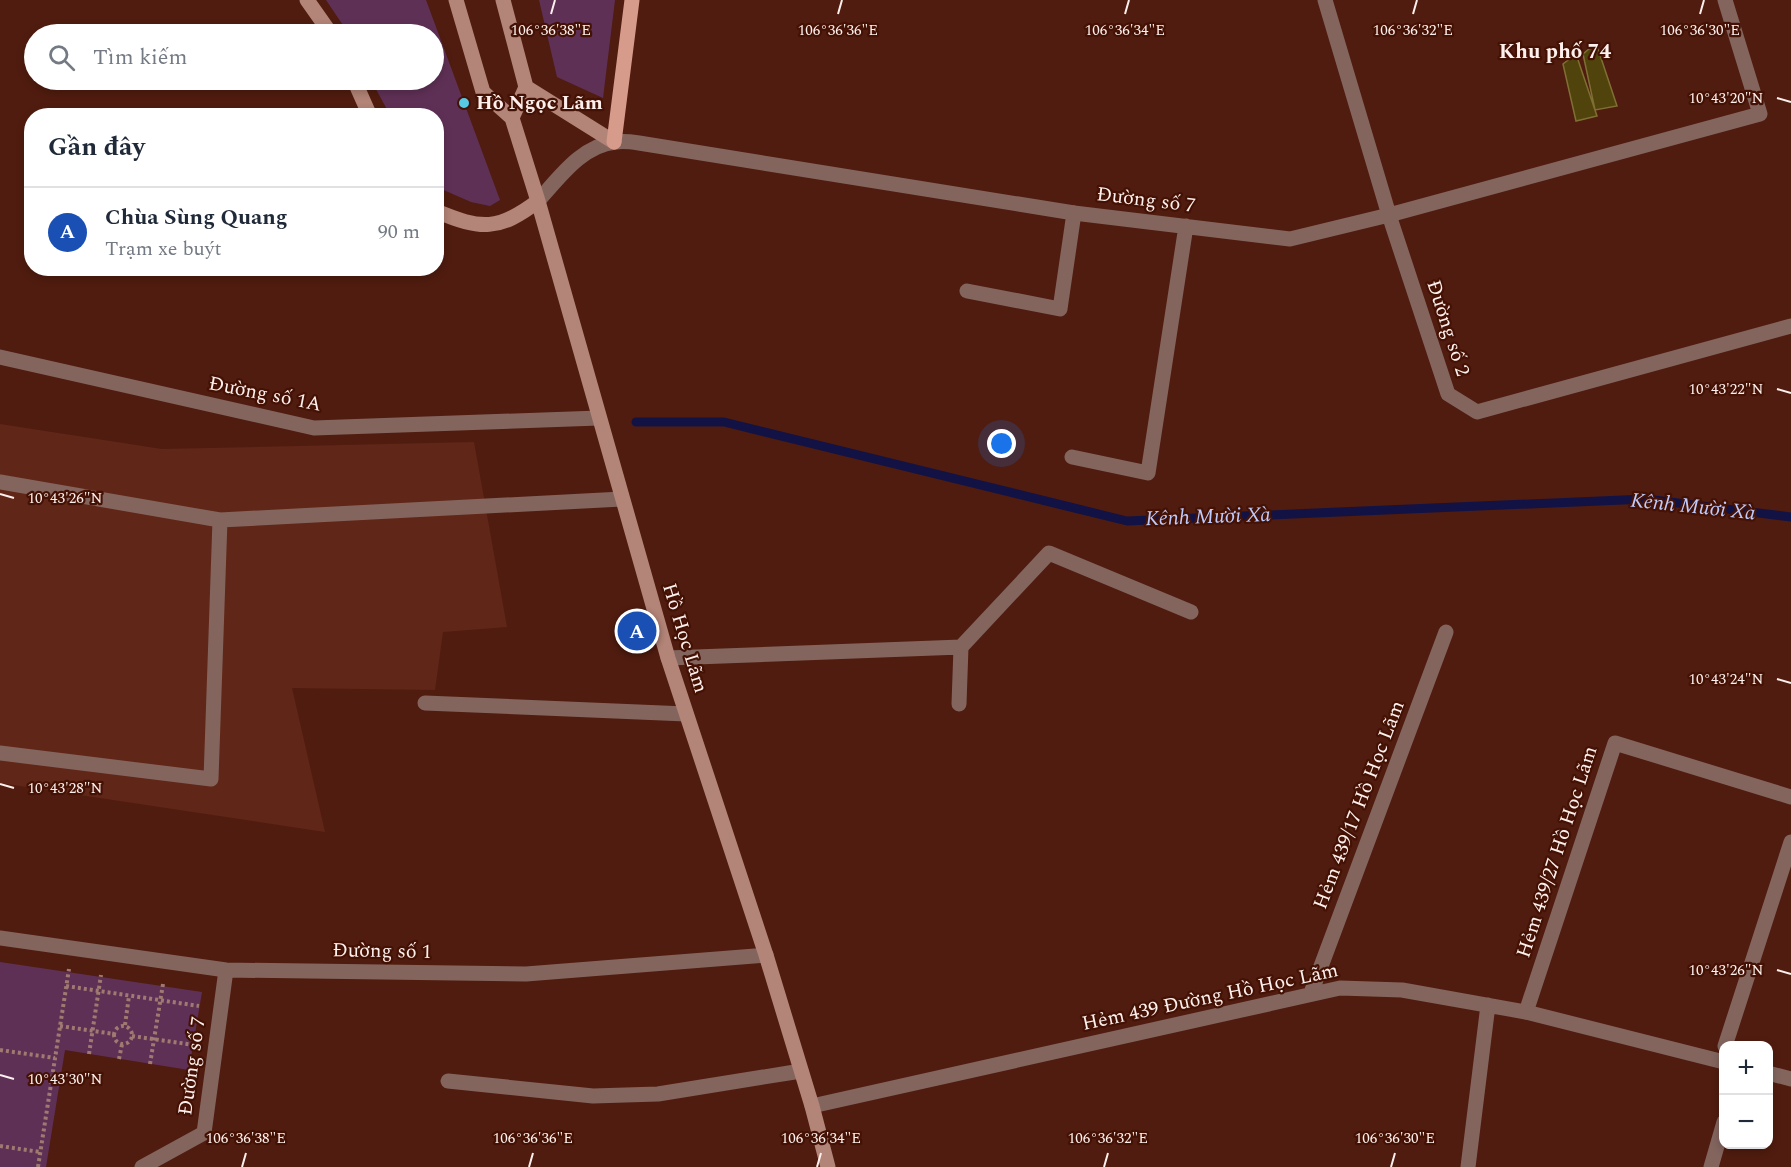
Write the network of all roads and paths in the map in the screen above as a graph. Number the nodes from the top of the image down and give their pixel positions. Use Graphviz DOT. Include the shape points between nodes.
graph roads {
  1 [pos="307,0"];
  2 [pos="456,0"];
  3 [pos="503,0"];
  4 [pos="632,0"];
  5 [pos="1325,0"];
  6 [pos="1725,0"];
  7 [pos="324,24"];
  8 [pos="526,87"];
  9 [pos="358,90"];
  10 [pos="366,108"];
  11 [pos="513,118"];
  12 [pos="614,142"];
  13 [pos="538,201"];
  14 [pos="1074,213"];
  15 [pos="444,214"];
  16 [pos="1389,215"];
  17 [pos="1186,226"];
  18 [pos="967,291"];
  19 [pos="1791,326"];
  20 [pos="0,357"];
  21 [pos="599,418"];
  22 [pos="1072,457"];
  23 [pos="0,482"];
  24 [pos="622,499"];
  25 [pos="220,520"];
  26 [pos="1191,612"];
  27 [pos="1446,632"];
  28 [pos="961,647"];
  29 [pos="668,658"];
  30 [pos="425,703"];
  31 [pos="959,704"];
  32 [pos="686,714"];
  33 [pos="0,753"];
  34 [pos="1791,797"];
  35 [pos="1791,843"];
  36 [pos="0,938"];
  37 [pos="72,948"];
  38 [pos="104,952"];
  39 [pos="766,955"];
  40 [pos="166,961"];
  41 [pos="226,970"];
  42 [pos="66,986"];
  43 [pos="99,991"];
  44 [pos="1311,993"];
  45 [pos="129,996"];
  46 [pos="160,1000"];
  47 [pos="1488,1005"];
  48 [pos="200,1006"];
  49 [pos="1526,1012"];
  50 [pos="124,1025"];
  51 [pos="60,1026"];
  52 [pos="93,1030"];
  53 [pos="114,1034"];
  54 [pos="132,1036"];
  55 [pos="154,1039"];
  56 [pos="1727,1041"];
  57 [pos="122,1044"];
  58 [pos="215,1048"];
  59 [pos="0,1050"];
  60 [pos="89,1054"];
  61 [pos="1719,1057"];
  62 [pos="55,1058"];
  63 [pos="119,1059"];
  64 [pos="150,1064"];
  65 [pos="801,1071"];
  66 [pos="1773,1075"];
  67 [pos="1791,1079"];
  68 [pos="448,1081"];
  69 [pos="812,1106"];
  70 [pos="1719,1139"];
  71 [pos="0,1146"];
  72 [pos="40,1152"];
  73 [pos="38,1167"];
  74 [pos="142,1167"];
  75 [pos="828,1167"];
  76 [pos="1468,1167"];
  77 [pos="1711,1167"];
  1 -- 7 [label="main road"];
  2 -- 11 [label="main road" via="483,92"];
  3 -- 8 [label="main road"];
  4 -- 12 [label="main road"];
  5 -- 16 [label="street, Đường số 2"];
  6 -- 16 [label="street, Đường số 7" via="1760,114"];
  8 -- 11 [label="main road"];
  8 -- 12 [label="main road"];
  9 -- 10 [label="main road"];
  11 -- 13 [label="main road, Hồ Học Lãm"];
  12 -- 13 [label="street, Đường số 7" via="588,151"];
  12 -- 14 [label="street, Đường số 7" via="651,144"];
  13 -- 15 [label="main road" via="518,217 491,225 463,222"];
  13 -- 21 [label="main road, Hồ Học Lãm"];
  14 -- 17 [label="street, Đường số 7"];
  14 -- 18 [label="street" via="1060,309"];
  16 -- 17 [label="street, Đường số 7" via="1290,238"];
  16 -- 19 [label="street, Đường số 2" via="1448,394 1477,411"];
  17 -- 22 [label="street" via="1148,473"];
  20 -- 21 [label="street, Đường số 1A" via="314,428"];
  21 -- 24 [label="main road, Hồ Học Lãm"];
  23 -- 25 [label="street"];
  24 -- 25 [label="street"];
  24 -- 29 [label="main road, Hồ Học Lãm"];
  25 -- 33 [label="street" via="211,779"];
  26 -- 28 [label="street" via="1049,553"];
  27 -- 44 [label="street, Hẻm 439/17 Hồ Học Lãm"];
  28 -- 29 [label="street"];
  28 -- 31 [label="street"];
  29 -- 32 [label="main road, Hồ Học Lãm"];
  30 -- 32 [label="street"];
  32 -- 39 [label="main road, Hồ Học Lãm"];
  34 -- 49 [label="street, Hẻm 439/27 Hồ Học Lãm" via="1615,743"];
  35 -- 56 [label="street"];
  36 -- 37 [label="street, Đường số 1"];
  37 -- 38 [label="street, Đường số 1"];
  37 -- 42 [label="path"];
  38 -- 40 [label="street, Đường số 1"];
  38 -- 43 [label="path"];
  39 -- 41 [label="street, Đường số 1" via="526,974"];
  39 -- 65 [label="main road, Hồ Học Lãm"];
  40 -- 41 [label="street, Đường số 1"];
  40 -- 46 [label="path"];
  41 -- 58 [label="street, Đường số 7"];
  42 -- 43 [label="path"];
  42 -- 51 [label="path"];
  43 -- 45 [label="path"];
  43 -- 52 [label="path"];
  44 -- 47 [label="street, Hẻm 439 Đường Hồ Học Lãm" via="1340,988 1402,990"];
  44 -- 69 [label="street, Hẻm 439 Đường Hồ Học Lãm"];
  45 -- 46 [label="path"];
  45 -- 50 [label="path"];
  46 -- 48 [label="path"];
  46 -- 55 [label="path"];
  47 -- 49 [label="street, Hẻm 439 Đường Hồ Học Lãm"];
  47 -- 76 [label="street"];
  49 -- 61 [label="street, Hẻm 439 Đường Hồ Học Lãm"];
  50 -- 53 [label="path"];
  50 -- 54 [label="path"];
  51 -- 52 [label="path"];
  51 -- 62 [label="path"];
  52 -- 53 [label="path"];
  52 -- 60 [label="path"];
  53 -- 57 [label="path"];
  54 -- 55 [label="path"];
  54 -- 57 [label="path"];
  55 -- 58 [label="path"];
  55 -- 64 [label="path"];
  57 -- 63 [label="path"];
  58 -- 74 [label="street, Đường số 7" via="204,1134"];
  59 -- 62 [label="path"];
  62 -- 72 [label="path"];
  65 -- 68 [label="street" via="647,1094 593,1096"];
  65 -- 69 [label="main road, Hồ Học Lãm"];
  66 -- 67 [label="street"];
  69 -- 75 [label="main road, Hồ Học Lãm"];
  70 -- 77 [label="street"];
  71 -- 72 [label="path"];
  72 -- 73 [label="path"];
}
